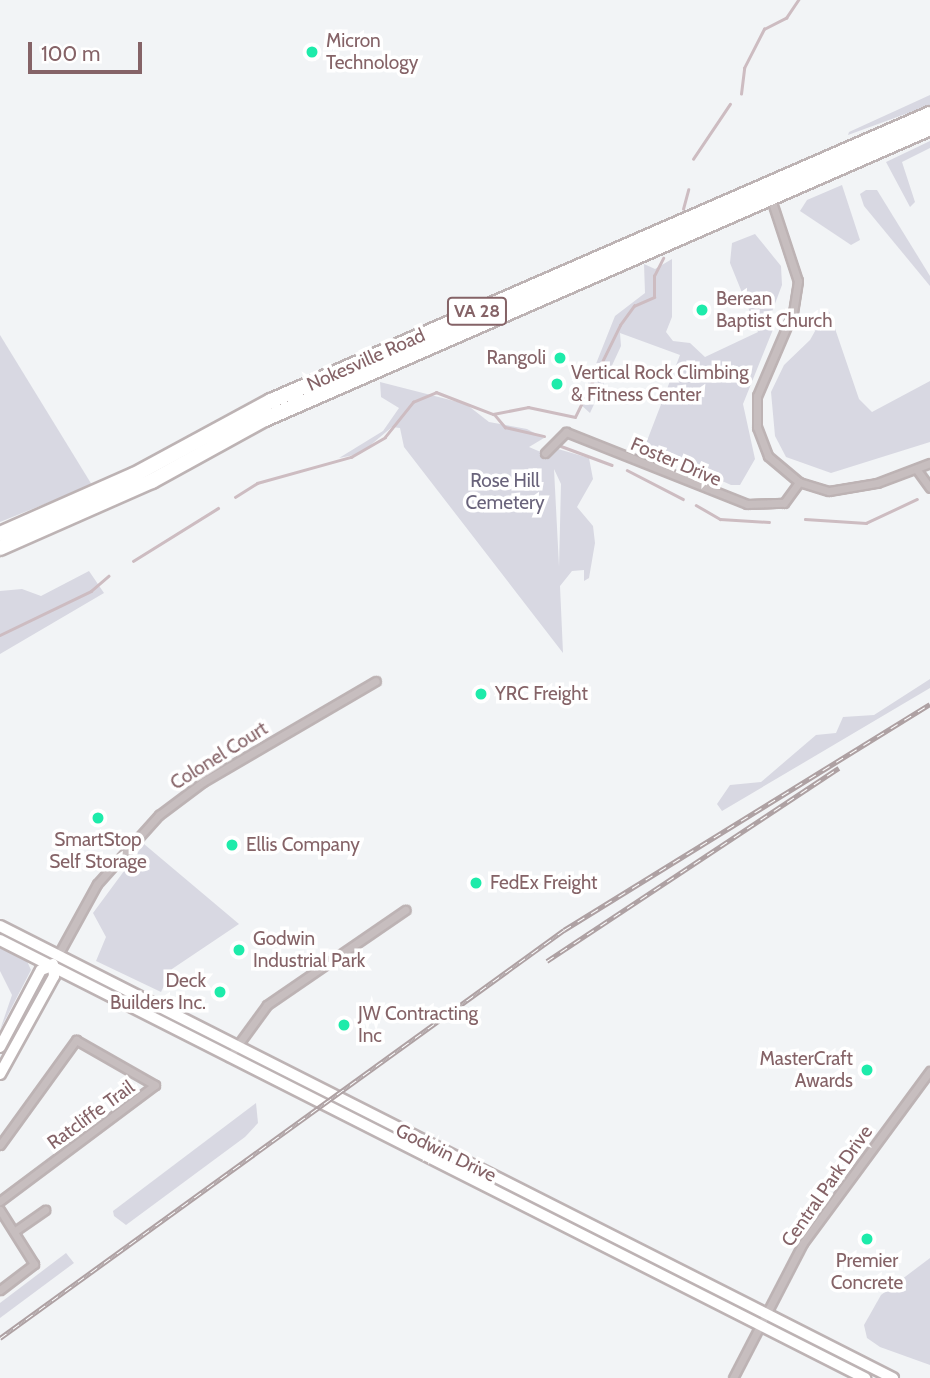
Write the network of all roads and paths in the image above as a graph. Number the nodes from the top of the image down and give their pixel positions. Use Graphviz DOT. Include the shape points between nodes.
graph roads {
  1 [pos="930,114"];
  2 [pos="930,128"];
  3 [pos="768,192"];
  4 [pos="545,453"];
  5 [pos="930,463"];
  6 [pos="917,470"];
  7 [pos="799,482"];
  8 [pos="930,488"];
  9 [pos="0,534"];
  10 [pos="0,548"];
  11 [pos="376,681"];
  12 [pos="405,910"];
  13 [pos="0,926"];
  14 [pos="0,940"];
  15 [pos="58,955"];
  16 [pos="52,966"];
  17 [pos="235,1045"];
  18 [pos="0,1047"];
  19 [pos="229,1057"];
  20 [pos="930,1071"];
  21 [pos="0,1074"];
  22 [pos="0,1145"];
  23 [pos="0,1201"];
  24 [pos="0,1210"];
  25 [pos="45,1210"];
  26 [pos="15,1231"];
  27 [pos="0,1290"];
  28 [pos="767,1313"];
  29 [pos="761,1326"];
  30 [pos="733,1378"];
  31 [pos="864,1378"];
  32 [pos="893,1378"];
  1 -- 3 [label="highway, Nokesville Road / VA 28"];
  2 -- 3 [label="highway, Nokesville Road / VA 28"];
  3 -- 7 [label="street" via="794,255 798,293 758,389 756,419 768,456"];
  3 -- 9 [label="highway, Nokesville Road / VA 28" via="271,401 134,475"];
  3 -- 10 [label="highway, Nokesville Road / VA 28" via="265,419 142,486"];
  4 -- 7 [label="street, Foster Drive" via="566,432 747,504 784,503"];
  5 -- 6 [label="street"];
  6 -- 7 [label="street" via="845,491"];
  6 -- 8 [label="street"];
  11 -- 15 [label="street, Colonel Court" via="202,782 159,815 92,890"];
  12 -- 17 [label="street" via="267,1005"];
  13 -- 15 [label="street, Godwin Drive"];
  14 -- 16 [label="street, Godwin Drive"];
  15 -- 16 [label="street"];
  15 -- 17 [label="street, Godwin Drive"];
  16 -- 18 [label="street" via="41,970"];
  16 -- 19 [label="street, Godwin Drive"];
  16 -- 21 [label="street" via="54,976"];
  17 -- 19 [label="street"];
  17 -- 28 [label="street, Godwin Drive"];
  19 -- 29 [label="street, Godwin Drive"];
  20 -- 28 [label="street, Central Park Drive" via="803,1243"];
  22 -- 23 [label="street, Ratcliffe Trail" via="76,1040 155,1085"];
  24 -- 26 [label="street"];
  25 -- 26 [label="street"];
  26 -- 27 [label="street" via="34,1264"];
  28 -- 29 [label="street, Central Park Drive"];
  28 -- 32 [label="street, Godwin Drive"];
  29 -- 30 [label="street, Central Park Drive"];
  29 -- 31 [label="street, Godwin Drive"];
}
